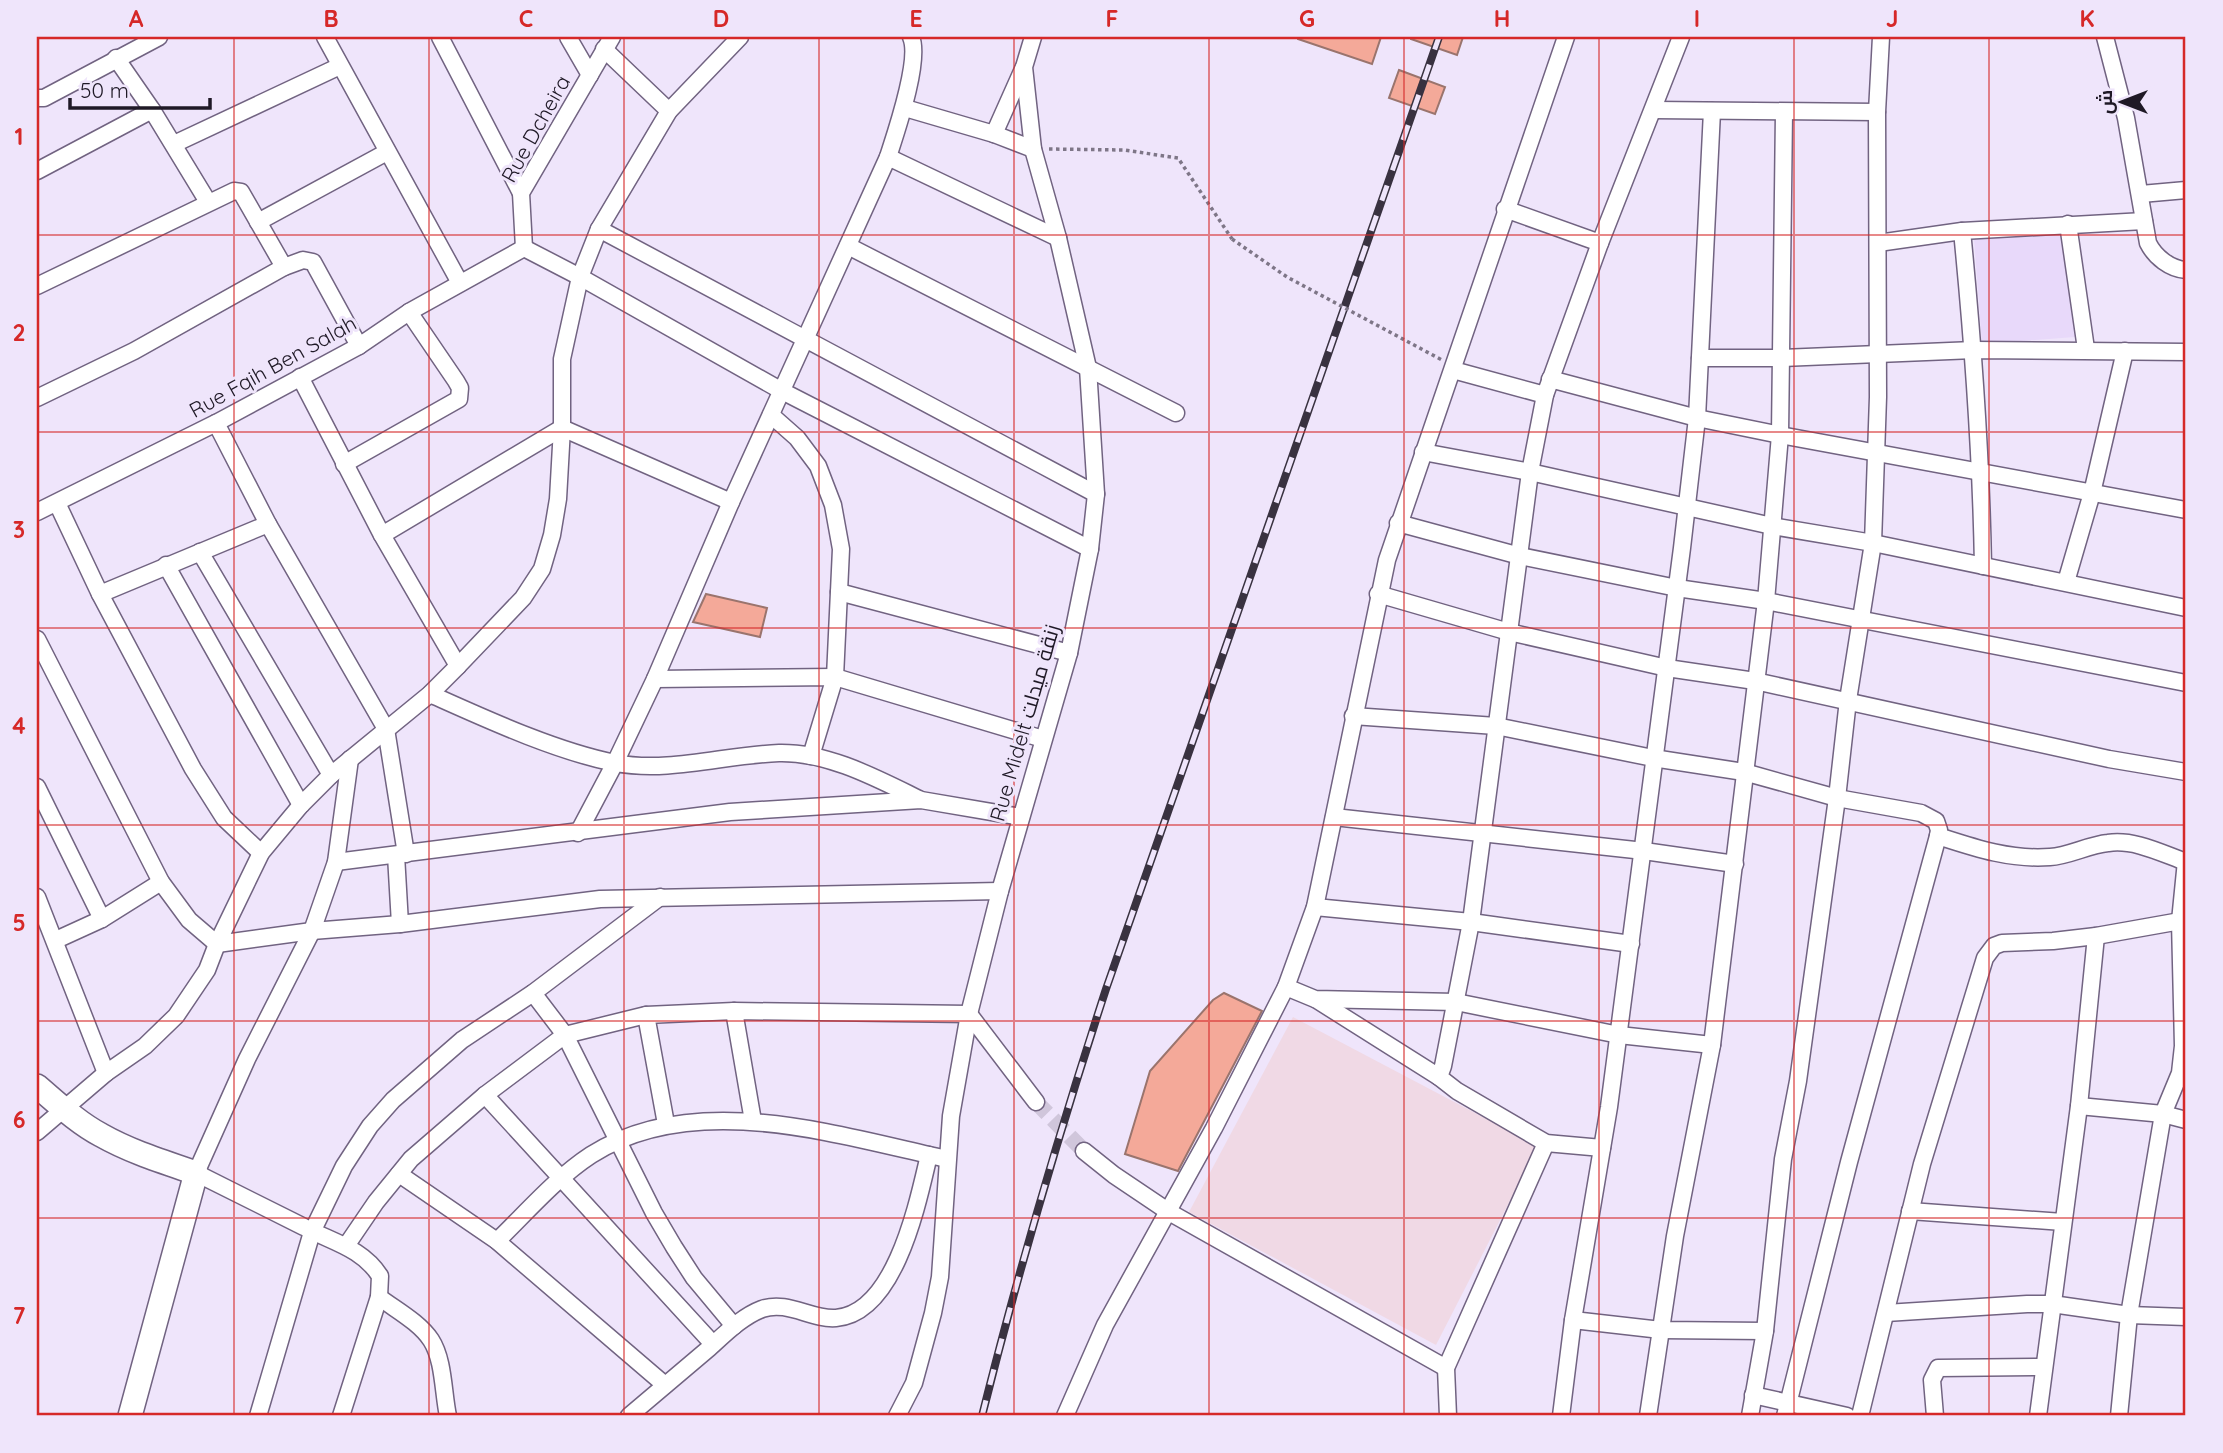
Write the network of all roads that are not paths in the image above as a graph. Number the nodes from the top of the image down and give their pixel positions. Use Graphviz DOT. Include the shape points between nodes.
graph roads {
  1 [pos="159,37"];
  2 [pos="326,37"];
  3 [pos="440,37"];
  4 [pos="568,37"];
  5 [pos="740,37"];
  6 [pos="911,37"];
  7 [pos="1033,37"];
  8 [pos="1566,37"];
  9 [pos="1681,37"];
  10 [pos="1881,37"];
  11 [pos="2105,37"];
  12 [pos="608,43"];
  13 [pos="116,58"];
  14 [pos="340,66"];
  15 [pos="1024,67"];
  16 [pos="590,75"];
  17 [pos="37,98"];
  18 [pos="905,108"];
  19 [pos="152,110"];
  20 [pos="1654,110"];
  21 [pos="669,111"];
  22 [pos="1712,111"];
  23 [pos="1784,111"];
  24 [pos="1877,112"];
  25 [pos="994,134"];
  26 [pos="174,145"];
  27 [pos="1032,149"];
  28 [pos="387,152"];
  29 [pos="888,157"];
  30 [pos="37,171"];
  31 [pos="2186,190"];
  32 [pos="521,193"];
  33 [pos="2141,194"];
  34 [pos="208,202"];
  35 [pos="1505,209"];
  36 [pos="2144,221"];
  37 [pos="258,222"];
  38 [pos="2068,224"];
  39 [pos="599,229"];
  40 [pos="1962,231"];
  41 [pos="1058,238"];
  42 [pos="1600,243"];
  43 [pos="1878,243"];
  44 [pos="848,246"];
  45 [pos="524,248"];
  46 [pos="284,267"];
  47 [pos="2186,270"];
  48 [pos="580,277"];
  49 [pos="460,283"];
  50 [pos="37,286"];
  51 [pos="409,312"];
  52 [pos="805,340"];
  53 [pos="359,346"];
  54 [pos="2086,349"];
  55 [pos="1974,350"];
  56 [pos="2124,351"];
  57 [pos="2186,352"];
  58 [pos="1878,353"];
  59 [pos="1700,358"];
  60 [pos="1782,358"];
  61 [pos="1447,365"];
  62 [pos="1088,368"];
  63 [pos="300,377"];
  64 [pos="1547,387"];
  65 [pos="782,391"];
  66 [pos="37,398"];
  67 [pos="1176,413"];
  68 [pos="771,415"];
  69 [pos="1696,418"];
  70 [pos="216,423"];
  71 [pos="562,428"];
  72 [pos="1780,435"];
  73 [pos="1877,451"];
  74 [pos="1423,452"];
  75 [pos="344,464"];
  76 [pos="1981,471"];
  77 [pos="1530,472"];
  78 [pos="2092,493"];
  79 [pos="1096,494"];
  80 [pos="731,502"];
  81 [pos="57,503"];
  82 [pos="1686,506"];
  83 [pos="2186,510"];
  84 [pos="37,512"];
  85 [pos="1398,523"];
  86 [pos="268,524"];
  87 [pos="1772,526"];
  88 [pos="382,535"];
  89 [pos="1873,543"];
  90 [pos="1090,549"];
  91 [pos="200,552"];
  92 [pos="1520,556"];
  93 [pos="166,565"];
  94 [pos="1983,566"];
  95 [pos="2066,582"];
  96 [pos="1677,588"];
  97 [pos="839,592"];
  98 [pos="100,594"];
  99 [pos="1378,594"];
  100 [pos="1766,601"];
  101 [pos="2186,608"];
  102 [pos="1861,620"];
  103 [pos="1509,632"];
  104 [pos="37,639"];
  105 [pos="1069,653"];
  106 [pos="458,666"];
  107 [pos="1667,668"];
  108 [pos="835,677"];
  109 [pos="654,678"];
  110 [pos="1755,681"];
  111 [pos="2186,683"];
  112 [pos="430,694"];
  113 [pos="1848,700"];
  114 [pos="1353,716"];
  115 [pos="1496,726"];
  116 [pos="386,729"];
  117 [pos="1043,739"];
  118 [pos="811,756"];
  119 [pos="1653,758"];
  120 [pos="350,759"];
  121 [pos="615,763"];
  122 [pos="1744,772"];
  123 [pos="2186,772"];
  124 [pos="331,775"];
  125 [pos="37,788"];
  126 [pos="1837,797"];
  127 [pos="921,800"];
  128 [pos="302,805"];
  129 [pos="1021,817"];
  130 [pos="1334,817"];
  131 [pos="578,833"];
  132 [pos="1481,833"];
  133 [pos="1938,836"];
  134 [pos="1644,851"];
  135 [pos="261,853"];
  136 [pos="401,855"];
  137 [pos="336,862"];
  138 [pos="2186,862"];
  139 [pos="1735,863"];
  140 [pos="161,882"];
  141 [pos="1000,891"];
  142 [pos="37,897"];
  143 [pos="660,897"];
  144 [pos="1315,907"];
  145 [pos="102,919"];
  146 [pos="2183,920"];
  147 [pos="1471,922"];
  148 [pos="400,924"];
  149 [pos="312,931"];
  150 [pos="2096,936"];
  151 [pos="56,940"];
  152 [pos="217,944"];
  153 [pos="1631,944"];
  154 [pos="1286,987"];
  155 [pos="533,993"];
  156 [pos="1315,999"];
  157 [pos="1456,1002"];
  158 [pos="734,1011"];
  159 [pos="970,1014"];
  160 [pos="646,1015"];
  161 [pos="2184,1022"];
  162 [pos="565,1035"];
  163 [pos="1619,1035"];
  164 [pos="1712,1045"];
  165 [pos="106,1073"];
  166 [pos="1439,1077"];
  167 [pos="37,1086"];
  168 [pos="485,1095"];
  169 [pos="1036,1102"];
  170 [pos="2080,1106"];
  171 [pos="64,1110"];
  172 [pos="2163,1114"];
  173 [pos="2186,1120"];
  174 [pos="753,1121"];
  175 [pos="666,1124"];
  176 [pos="37,1132"];
  177 [pos="617,1140"];
  178 [pos="1546,1143"];
  179 [pos="1602,1148"];
  180 [pos="1084,1151"];
  181 [pos="929,1155"];
  182 [pos="947,1159"];
  183 [pos="196,1173"];
  184 [pos="399,1174"];
  185 [pos="561,1178"];
  186 [pos="1910,1211"];
  187 [pos="1169,1212"];
  188 [pos="2063,1222"];
  189 [pos="312,1232"];
  190 [pos="497,1241"];
  191 [pos="346,1246"];
  192 [pos="379,1297"];
  193 [pos="2052,1304"];
  194 [pos="1885,1312"];
  195 [pos="2129,1315"];
  196 [pos="2186,1317"];
  197 [pos="1573,1320"];
  198 [pos="734,1326"];
  199 [pos="1661,1330"];
  200 [pos="1765,1331"];
  201 [pos="713,1344"];
  202 [pos="2044,1367"];
  203 [pos="1446,1368"];
  204 [pos="666,1385"];
  205 [pos="1753,1395"];
  206 [pos="1787,1409"];
  207 [pos="130,1416"];
  208 [pos="258,1416"];
  209 [pos="341,1416"];
  210 [pos="448,1416"];
  211 [pos="629,1416"];
  212 [pos="897,1416"];
  213 [pos="1065,1416"];
  214 [pos="1448,1416"];
  215 [pos="1561,1416"];
  216 [pos="1648,1416"];
  217 [pos="1750,1416"];
  218 [pos="1847,1416"];
  219 [pos="1860,1416"];
  220 [pos="1935,1416"];
  221 [pos="2038,1416"];
  222 [pos="2119,1416"];
  1 -- 13 [label="street"];
  2 -- 14 [label="street"];
  3 -- 32 [label="street"];
  4 -- 16 [label="street"];
  5 -- 21 [label="street"];
  6 -- 18 [label="street"];
  7 -- 15 [label="street, Rue Midelt زنقة ميدلت"];
  8 -- 35 [label="street"];
  9 -- 20 [label="street"];
  10 -- 24 [label="street"];
  11 -- 33 [label="street"];
  12 -- 16 [label="street, Rue Dcheira"];
  12 -- 21 [label="street"];
  13 -- 17 [label="street"];
  13 -- 19 [label="street"];
  14 -- 26 [label="street"];
  14 -- 28 [label="street"];
  15 -- 25 [label="street"];
  15 -- 27 [label="street, Rue Midelt زنقة ميدلت"];
  16 -- 32 [label="street, Rue Dcheira"];
  18 -- 25 [label="street"];
  18 -- 29 [label="street"];
  19 -- 26 [label="street"];
  19 -- 30 [label="street"];
  20 -- 22 [label="street"];
  20 -- 42 [label="street"];
  21 -- 39 [label="street"];
  22 -- 23 [label="street"];
  22 -- 59 [label="street"];
  23 -- 24 [label="street"];
  23 -- 60 [label="street"];
  24 -- 43 [label="street"];
  25 -- 27 [label="street"];
  26 -- 34 [label="street"];
  27 -- 41 [label="street, Rue Midelt زنقة ميدلت"];
  28 -- 37 [label="street"];
  28 -- 49 [label="street"];
  29 -- 41 [label="street"];
  29 -- 44 [label="street"];
  31 -- 33 [label="street"];
  32 -- 45 [label="street, Rue Dcheira"];
  33 -- 36 [label="street"];
  34 -- 37 [label="street" via="239,191"];
  34 -- 50 [label="street"];
  35 -- 42 [label="street"];
  35 -- 61 [label="street"];
  36 -- 38 [label="street"];
  36 -- 47 [label="street" via="2154,255"];
  37 -- 46 [label="street"];
  38 -- 40 [label="street"];
  38 -- 54 [label="street"];
  39 -- 48 [label="street"];
  39 -- 52 [label="street"];
  40 -- 43 [label="street"];
  40 -- 55 [label="street"];
  41 -- 62 [label="street, Rue Midelt زنقة ميدلت"];
  42 -- 64 [label="street"];
  43 -- 58 [label="street"];
  44 -- 52 [label="street"];
  44 -- 62 [label="street"];
  45 -- 48 [label="street"];
  45 -- 49 [label="street, Rue Fqih Ben Salah"];
  46 -- 53 [label="street" via="303,260 313,262"];
  46 -- 66 [label="street" via="134,351"];
  48 -- 65 [label="street"];
  48 -- 71 [label="street" via="562,359"];
  49 -- 51 [label="street, Rue Fqih Ben Salah"];
  51 -- 53 [label="street, Rue Fqih Ben Salah"];
  51 -- 75 [label="street" via="450,369 460,388 459,399"];
  52 -- 65 [label="street"];
  52 -- 79 [label="street"];
  53 -- 63 [label="street, Rue Fqih Ben Salah"];
  54 -- 55 [label="street"];
  54 -- 56 [label="street"];
  55 -- 58 [label="street"];
  55 -- 76 [label="street"];
  56 -- 57 [label="street"];
  56 -- 78 [label="street"];
  58 -- 60 [label="street"];
  58 -- 73 [label="street"];
  59 -- 60 [label="street"];
  59 -- 69 [label="street"];
  60 -- 72 [label="street"];
  61 -- 64 [label="street"];
  61 -- 74 [label="street"];
  62 -- 67 [label="street"];
  62 -- 79 [label="street, Rue Midelt زنقة ميدلت"];
  63 -- 70 [label="street, Rue Fqih Ben Salah"];
  63 -- 75 [label="street"];
  64 -- 69 [label="street"];
  64 -- 77 [label="street"];
  65 -- 68 [label="street"];
  65 -- 90 [label="street"];
  68 -- 80 [label="street"];
  68 -- 97 [label="street" via="797,438 818,466 833,505 841,550"];
  69 -- 72 [label="street"];
  69 -- 82 [label="street"];
  70 -- 81 [label="street, Rue Fqih Ben Salah"];
  70 -- 86 [label="street"];
  71 -- 80 [label="street"];
  71 -- 88 [label="street"];
  71 -- 106 [label="street" via="558,499 542,569 523,598"];
  72 -- 73 [label="street"];
  72 -- 87 [label="street"];
  73 -- 76 [label="street"];
  73 -- 89 [label="street"];
  74 -- 77 [label="street"];
  74 -- 85 [label="street"];
  75 -- 88 [label="street"];
  76 -- 78 [label="street"];
  76 -- 94 [label="street"];
  77 -- 82 [label="street"];
  77 -- 92 [label="street"];
  78 -- 83 [label="street"];
  78 -- 95 [label="street"];
  79 -- 90 [label="street, Rue Midelt زنقة ميدلت"];
  80 -- 109 [label="street"];
  81 -- 84 [label="street, Rue Fqih Ben Salah"];
  81 -- 98 [label="street"];
  82 -- 87 [label="street"];
  82 -- 96 [label="street"];
  85 -- 92 [label="street"];
  85 -- 99 [label="street"];
  86 -- 91 [label="street"];
  86 -- 116 [label="street"];
  87 -- 89 [label="street"];
  87 -- 100 [label="street"];
  88 -- 106 [label="street"];
  89 -- 94 [label="street"];
  89 -- 102 [label="street"];
  90 -- 105 [label="street, Rue Midelt زنقة ميدلت"];
  91 -- 93 [label="street"];
  91 -- 124 [label="street"];
  92 -- 96 [label="street"];
  92 -- 103 [label="street"];
  93 -- 98 [label="street"];
  93 -- 128 [label="street"];
  94 -- 95 [label="street"];
  95 -- 101 [label="street"];
  96 -- 100 [label="street"];
  96 -- 107 [label="street"];
  97 -- 105 [label="street"];
  97 -- 108 [label="street"];
  98 -- 135 [label="street" via="193,769 224,818"];
  99 -- 103 [label="street"];
  99 -- 114 [label="street"];
  100 -- 102 [label="street"];
  100 -- 110 [label="street"];
  102 -- 111 [label="street"];
  102 -- 113 [label="street"];
  103 -- 107 [label="street"];
  103 -- 115 [label="street"];
  104 -- 140 [label="street"];
  105 -- 117 [label="street, Rue Midelt زنقة ميدلت"];
  106 -- 112 [label="street"];
  107 -- 110 [label="street"];
  107 -- 119 [label="street"];
  108 -- 109 [label="street"];
  108 -- 117 [label="street"];
  108 -- 118 [label="street"];
  109 -- 121 [label="street"];
  110 -- 113 [label="street"];
  110 -- 122 [label="street"];
  112 -- 116 [label="street"];
  112 -- 121 [label="street" via="554,745"];
  113 -- 123 [label="street"];
  113 -- 126 [label="street"];
  114 -- 115 [label="street"];
  114 -- 130 [label="street"];
  115 -- 119 [label="street"];
  115 -- 132 [label="street"];
  116 -- 120 [label="street"];
  116 -- 136 [label="street"];
  117 -- 129 [label="street, Rue Midelt زنقة ميدلت"];
  118 -- 121 [label="street" via="781,753 685,765"];
  118 -- 127 [label="street" via="863,772"];
  119 -- 122 [label="street"];
  119 -- 134 [label="street"];
  120 -- 124 [label="street"];
  120 -- 137 [label="street"];
  121 -- 131 [label="street"];
  122 -- 126 [label="street"];
  122 -- 139 [label="street"];
  124 -- 128 [label="street"];
  125 -- 145 [label="street"];
  126 -- 133 [label="street" via="1921,813 1936,821"];
  126 -- 200 [label="street" via="1783,1159"];
  127 -- 129 [label="street"];
  127 -- 131 [label="street" via="730,812"];
  128 -- 135 [label="street"];
  129 -- 141 [label="street, Rue Midelt زنقة ميدلت"];
  130 -- 132 [label="street"];
  130 -- 144 [label="street"];
  131 -- 136 [label="street"];
  132 -- 134 [label="street"];
  132 -- 147 [label="street"];
  133 -- 138 [label="street" via="1989,853 2032,857 2124,842"];
  133 -- 206 [label="street"];
  134 -- 139 [label="street"];
  134 -- 153 [label="street"];
  135 -- 152 [label="street"];
  136 -- 137 [label="street"];
  136 -- 148 [label="street"];
  137 -- 149 [label="street"];
  138 -- 146 [label="street"];
  139 -- 164 [label="street"];
  140 -- 145 [label="street"];
  140 -- 152 [label="street" via="189,920"];
  141 -- 143 [label="street"];
  141 -- 159 [label="street, Rue Midelt زنقة ميدلت"];
  142 -- 151 [label="street"];
  143 -- 148 [label="street" via="570,902"];
  143 -- 155 [label="street"];
  144 -- 147 [label="street"];
  144 -- 154 [label="street"];
  145 -- 151 [label="street"];
  146 -- 150 [label="street"];
  146 -- 161 [label="street"];
  147 -- 153 [label="street"];
  147 -- 157 [label="street"];
  148 -- 149 [label="street"];
  149 -- 152 [label="street"];
  149 -- 183 [label="street"];
  150 -- 170 [label="street"];
  150 -- 186 [label="street" via="2002,943 1985,958"];
  151 -- 165 [label="street"];
  152 -- 165 [label="street" via="198,986 176,1016 145,1046"];
  153 -- 163 [label="street"];
  154 -- 156 [label="street"];
  154 -- 187 [label="street"];
  155 -- 162 [label="street"];
  155 -- 189 [label="street" via="462,1041 393,1100 344,1166"];
  156 -- 157 [label="street"];
  156 -- 166 [label="street"];
  157 -- 163 [label="street"];
  157 -- 166 [label="street"];
  158 -- 159 [label="street"];
  158 -- 160 [label="street"];
  158 -- 174 [label="street"];
  159 -- 169 [label="street"];
  159 -- 182 [label="street, Rue Midelt زنقة ميدلت"];
  160 -- 162 [label="street"];
  160 -- 175 [label="street"];
  161 -- 172 [label="street" via="2180,1073"];
  162 -- 168 [label="street"];
  162 -- 177 [label="street"];
  163 -- 164 [label="street"];
  163 -- 179 [label="street"];
  164 -- 199 [label="street"];
  165 -- 171 [label="street"];
  166 -- 178 [label="street"];
  167 -- 171 [label="street"];
  168 -- 184 [label="street" via="433,1138"];
  168 -- 185 [label="street"];
  170 -- 172 [label="street"];
  170 -- 188 [label="street"];
  171 -- 176 [label="street"];
  171 -- 183 [label="street" via="99,1135"];
  172 -- 173 [label="street"];
  172 -- 195 [label="street"];
  174 -- 175 [label="street"];
  174 -- 181 [label="street"];
  175 -- 177 [label="street"];
  177 -- 185 [label="street"];
  177 -- 198 [label="street" via="674,1247"];
  178 -- 179 [label="street"];
  178 -- 203 [label="street"];
  179 -- 197 [label="street"];
  180 -- 187 [label="street"];
  181 -- 182 [label="street"];
  181 -- 198 [label="street" via="913,1224 898,1260 881,1289 865,1304 839,1318 787,1307 763,1308"];
  182 -- 212 [label="street, Rue Midelt زنقة ميدلت" via="944,1240 933,1313 914,1383"];
  183 -- 189 [label="street"];
  183 -- 207 [label="street"];
  184 -- 190 [label="street"];
  184 -- 191 [label="street"];
  185 -- 190 [label="street"];
  185 -- 201 [label="street"];
  186 -- 188 [label="street"];
  186 -- 194 [label="street"];
  187 -- 203 [label="street"];
  187 -- 213 [label="street" via="1105,1325"];
  188 -- 193 [label="street"];
  189 -- 191 [label="street"];
  189 -- 208 [label="street"];
  190 -- 204 [label="street"];
  191 -- 192 [label="street" via="380,1276"];
  192 -- 209 [label="street"];
  192 -- 210 [label="street" via="431,1340"];
  193 -- 194 [label="street"];
  193 -- 195 [label="street"];
  193 -- 202 [label="street"];
  194 -- 219 [label="street"];
  195 -- 196 [label="street"];
  195 -- 222 [label="street"];
  197 -- 199 [label="street"];
  197 -- 215 [label="street"];
  198 -- 201 [label="street"];
  199 -- 200 [label="street"];
  199 -- 216 [label="street"];
  200 -- 205 [label="street"];
  201 -- 204 [label="street"];
  202 -- 220 [label="street" via="1938,1368 1932,1380"];
  202 -- 221 [label="street"];
  203 -- 214 [label="street"];
  204 -- 211 [label="street"];
  205 -- 206 [label="street"];
  205 -- 217 [label="street"];
  206 -- 218 [label="street"];
}
